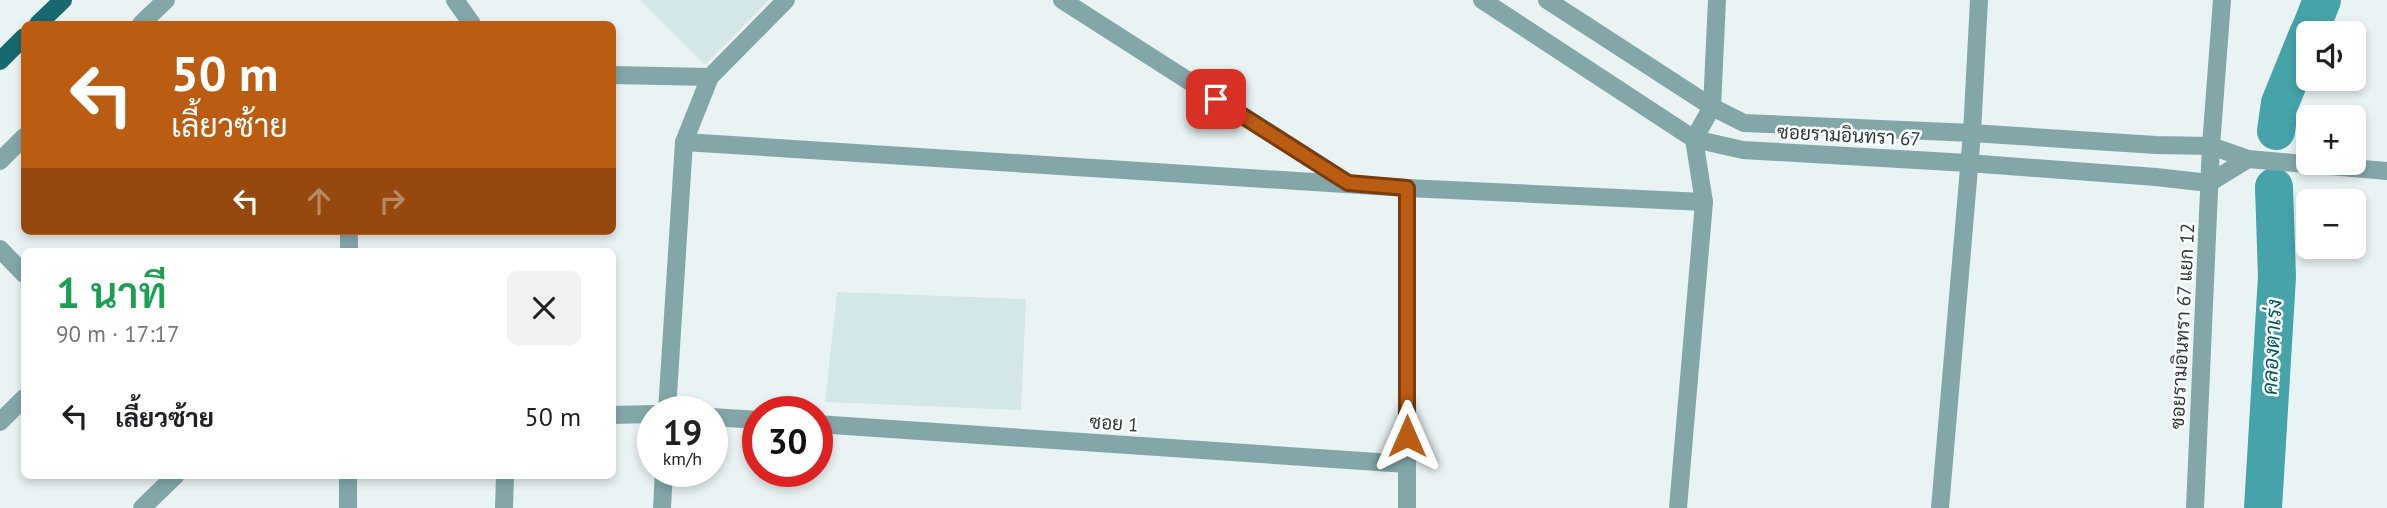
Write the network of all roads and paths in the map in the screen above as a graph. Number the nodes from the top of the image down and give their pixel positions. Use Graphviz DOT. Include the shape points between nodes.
graph roads {
  1 [pos="63,0"];
  2 [pos="166,0"];
  3 [pos="455,0"];
  4 [pos="786,0"];
  5 [pos="1062,0"];
  6 [pos="1482,0"];
  7 [pos="1547,0"];
  8 [pos="1717,0"];
  9 [pos="1979,0"];
  10 [pos="2222,0"];
  11 [pos="41,21"];
  12 [pos="144,21"];
  13 [pos="470,21"];
  14 [pos="21,40"];
  15 [pos="0,61"];
  16 [pos="616,75"];
  17 [pos="710,77"];
  18 [pos="1712,107"];
  19 [pos="1972,133"];
  20 [pos="1694,139"];
  21 [pos="21,140"];
  22 [pos="684,142"];
  23 [pos="2211,146"];
  24 [pos="2248,159"];
  25 [pos="0,161"];
  26 [pos="1968,163"];
  27 [pos="2387,171"];
  28 [pos="1348,183"];
  29 [pos="2209,183"];
  30 [pos="1407,188"];
  31 [pos="1704,202"];
  32 [pos="0,249"];
  33 [pos="21,271"];
  34 [pos="668,396"];
  35 [pos="21,401"];
  36 [pos="637,414"];
  37 [pos="616,415"];
  38 [pos="0,422"];
  39 [pos="833,425"];
  40 [pos="1407,464"];
  41 [pos="172,479"];
  42 [pos="348,479"];
  43 [pos="505,479"];
  44 [pos="663,487"];
  45 [pos="142,508"];
  46 [pos="348,508"];
  47 [pos="504,508"];
  48 [pos="662,508"];
  49 [pos="1407,508"];
  50 [pos="1678,508"];
  51 [pos="1940,508"];
  52 [pos="2195,508"];
  1 -- 11 [label="main road"];
  2 -- 12 [label="street"];
  3 -- 13 [label="street"];
  4 -- 17 [label="street"];
  5 -- 28 [label="street"];
  6 -- 20 [label="street, ซอยรามอินทรา 67"];
  7 -- 18 [label="street, ซอยรามอินทรา 67"];
  8 -- 18 [label="street"];
  9 -- 19 [label="street"];
  10 -- 23 [label="street, ซอยรามอินทรา 67 แยก 12"];
  14 -- 15 [label="main road"];
  16 -- 17 [label="street"];
  17 -- 22 [label="street"];
  18 -- 19 [label="street, ซอยรามอินทรา 67" via="1744,123"];
  18 -- 20 [label="street"];
  19 -- 23 [label="street, ซอยรามอินทรา 67"];
  19 -- 26 [label="street"];
  20 -- 26 [label="street, ซอยรามอินทรา 67" via="1742,150"];
  20 -- 31 [label="street"];
  21 -- 25 [label="street"];
  22 -- 28 [label="street"];
  22 -- 34 [label="street"];
  23 -- 24 [label="street, ซอยรามอินทรา 67"];
  23 -- 29 [label="street, ซอยรามอินทรา 67 แยก 12"];
  24 -- 27 [label="street, ซอยรามอินทรา 67"];
  24 -- 29 [label="street"];
  26 -- 29 [label="street, ซอยรามอินทรา 67"];
  26 -- 51 [label="street"];
  28 -- 30 [label="street"];
  29 -- 52 [label="street, ซอยรามอินทรา 67 แยก 12"];
  30 -- 31 [label="street"];
  30 -- 40 [label="street"];
  31 -- 50 [label="street"];
  32 -- 33 [label="street"];
  35 -- 38 [label="street"];
  36 -- 37 [label="street"];
  39 -- 40 [label="street, ซอย 1"];
  40 -- 49 [label="street"];
  41 -- 45 [label="street"];
  42 -- 46 [label="street"];
  43 -- 47 [label="street"];
  44 -- 48 [label="street"];
}
